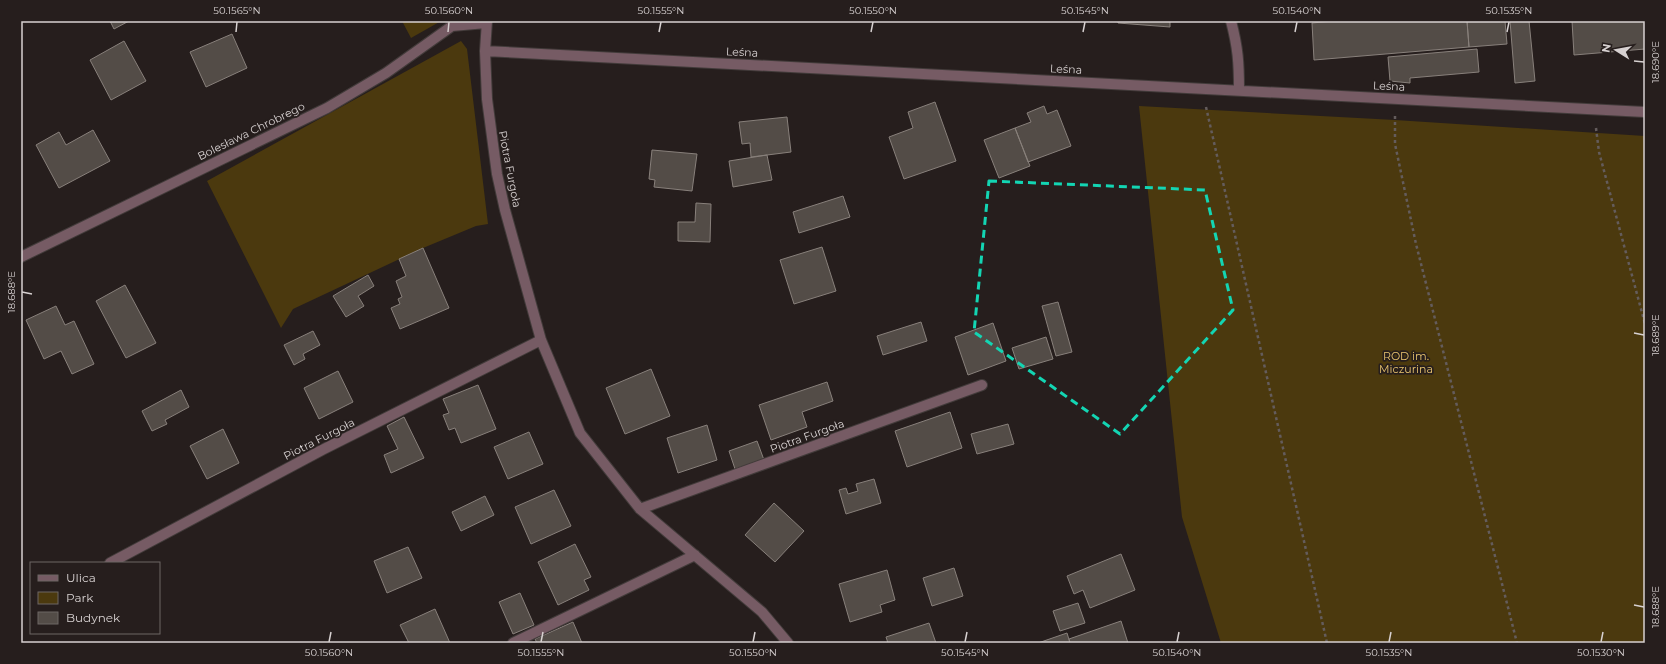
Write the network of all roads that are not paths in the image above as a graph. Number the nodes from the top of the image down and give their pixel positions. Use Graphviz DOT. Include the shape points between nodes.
graph roads {
  1 [pos="1231,21"];
  2 [pos="486,22"];
  3 [pos="485,51"];
  4 [pos="1239,90"];
  5 [pos="1645,112"];
  6 [pos="21,257"];
  7 [pos="541,340"];
  8 [pos="982,385"];
  9 [pos="640,509"];
  10 [pos="695,555"];
  11 [pos="112,562"];
  12 [pos="513,643"];
  13 [pos="788,643"];
  1 -- 4 [label="street" via="1239,59"];
  2 -- 3 [label="street, Piotra Furgoła"];
  2 -- 6 [label="street, Bolesława Chrobrego" via="452,26 386,73 327,108"];
  3 -- 4 [label="street, Leśna"];
  3 -- 7 [label="street, Piotra Furgoła" via="487,99 497,174"];
  4 -- 5 [label="street, Leśna"];
  7 -- 9 [label="street, Piotra Furgoła" via="580,433"];
  7 -- 11 [label="street, Piotra Furgoła" via="322,450"];
  8 -- 9 [label="street, Piotra Furgoła"];
  9 -- 10 [label="street, Piotra Furgoła"];
  10 -- 12 [label="street"];
  10 -- 13 [label="street, Piotra Furgoła" via="762,612"];
}
